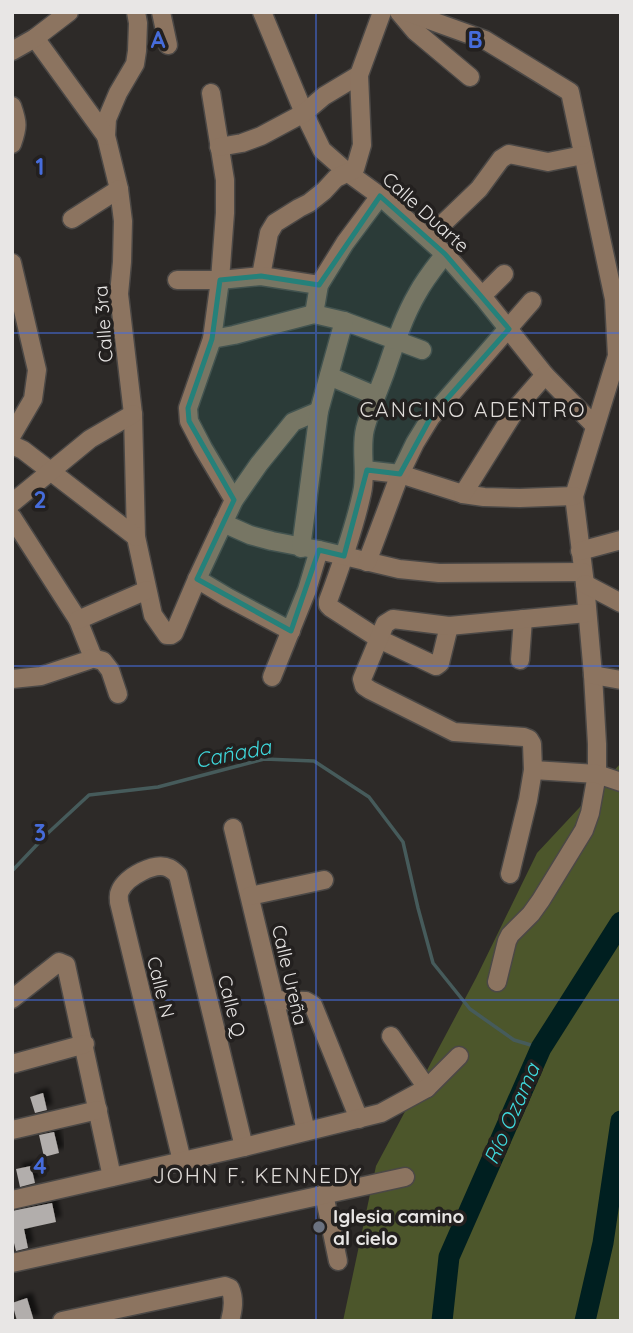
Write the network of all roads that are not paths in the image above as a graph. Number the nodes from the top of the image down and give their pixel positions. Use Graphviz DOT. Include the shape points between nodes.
graph roads {
  1 [pos="69,12"];
  2 [pos="136,12"];
  3 [pos="161,12"];
  4 [pos="262,12"];
  5 [pos="382,12"];
  6 [pos="399,12"];
  7 [pos="407,12"];
  8 [pos="35,38"];
  9 [pos="168,45"];
  10 [pos="12,51"];
  11 [pos="359,75"];
  12 [pos="470,77"];
  13 [pos="211,93"];
  14 [pos="12,106"];
  15 [pos="304,113"];
  16 [pos="106,136"];
  17 [pos="12,144"];
  18 [pos="219,147"];
  19 [pos="583,155"];
  20 [pos="347,172"];
  21 [pos="119,189"];
  22 [pos="380,196"];
  23 [pos="72,219"];
  24 [pos="428,239"];
  25 [pos="445,254"];
  26 [pos="12,263"];
  27 [pos="504,274"];
  28 [pos="261,276"];
  29 [pos="177,280"];
  30 [pos="220,280"];
  31 [pos="319,285"];
  32 [pos="482,296"];
  33 [pos="532,301"];
  34 [pos="314,314"];
  35 [pos="344,321"];
  36 [pos="509,329"];
  37 [pos="20,332"];
  38 [pos="212,339"];
  39 [pos="397,341"];
  40 [pos="422,350"];
  41 [pos="545,374"];
  42 [pos="329,376"];
  43 [pos="376,396"];
  44 [pos="319,411"];
  45 [pos="133,414"];
  46 [pos="595,426"];
  47 [pos="12,435"];
  48 [pos="12,444"];
  49 [pos="365,470"];
  50 [pos="50,472"];
  51 [pos="400,474"];
  52 [pos="463,494"];
  53 [pos="574,496"];
  54 [pos="234,500"];
  55 [pos="12,503"];
  56 [pos="12,517"];
  57 [pos="223,523"];
  58 [pos="136,537"];
  59 [pos="621,540"];
  60 [pos="310,549"];
  61 [pos="580,551"];
  62 [pos="344,556"];
  63 [pos="367,562"];
  64 [pos="584,578"];
  65 [pos="197,579"];
  66 [pos="148,590"];
  67 [pos="621,603"];
  68 [pos="587,613"];
  69 [pos="523,619"];
  70 [pos="78,620"];
  71 [pos="449,626"];
  72 [pos="291,631"];
  73 [pos="379,639"];
  74 [pos="92,657"];
  75 [pos="520,660"];
  76 [pos="593,675"];
  77 [pos="272,677"];
  78 [pos="12,679"];
  79 [pos="621,680"];
  80 [pos="118,694"];
  81 [pos="533,770"];
  82 [pos="597,774"];
  83 [pos="621,782"];
  84 [pos="233,828"];
  85 [pos="510,874"];
  86 [pos="178,875"];
  87 [pos="324,880"];
  88 [pos="250,896"];
  89 [pos="497,982"];
  90 [pos="12,999"];
  91 [pos="274,1000"];
  92 [pos="391,1036"];
  93 [pos="85,1044"];
  94 [pos="459,1056"];
  95 [pos="12,1064"];
  96 [pos="427,1088"];
  97 [pos="98,1110"];
  98 [pos="359,1119"];
  99 [pos="12,1130"];
  100 [pos="306,1131"];
  101 [pos="244,1147"];
  102 [pos="182,1161"];
  103 [pos="112,1177"];
  104 [pos="405,1177"];
  105 [pos="324,1194"];
  106 [pos="12,1200"];
  107 [pos="338,1261"];
  108 [pos="12,1263"];
  109 [pos="62,1321"];
  110 [pos="230,1321"];
  1 -- 8 [label="street"];
  2 -- 16 [label="street, Calle 3ra" via="135,64 107,119"];
  3 -- 9 [label="street"];
  4 -- 15 [label="street, Calle Duarte"];
  5 -- 11 [label="street"];
  6 -- 12 [label="street"];
  7 -- 19 [label="street" via="485,40 570,92"];
  8 -- 10 [label="street"];
  8 -- 16 [label="street"];
  11 -- 15 [label="street"];
  11 -- 20 [label="street" via="362,145 355,169"];
  13 -- 18 [label="street"];
  14 -- 17 [label="street" via="18,121"];
  15 -- 18 [label="street" via="261,136"];
  15 -- 20 [label="street, Calle Duarte" via="322,150"];
  16 -- 21 [label="street, Calle 3ra"];
  18 -- 30 [label="street" via="225,180"];
  19 -- 24 [label="street" via="548,162 505,156"];
  19 -- 46 [label="street" via="614,299 617,356"];
  20 -- 22 [label="street, Calle Duarte"];
  20 -- 28 [label="street" via="275,223"];
  21 -- 23 [label="street"];
  21 -- 45 [label="street, Calle 3ra" via="123,220 119,294"];
  22 -- 24 [label="street, Calle Duarte"];
  22 -- 31 [label="street"];
  24 -- 25 [label="street, Calle Duarte"];
  25 -- 32 [label="street, Calle Duarte"];
  25 -- 39 [label="street" via="416,295"];
  26 -- 37 [label="street"];
  27 -- 32 [label="street"];
  28 -- 30 [label="street"];
  28 -- 31 [label="street"];
  29 -- 30 [label="street"];
  30 -- 38 [label="street"];
  31 -- 34 [label="street"];
  32 -- 36 [label="street, Calle Duarte"];
  33 -- 36 [label="street"];
  34 -- 35 [label="street"];
  34 -- 38 [label="street"];
  35 -- 39 [label="street"];
  35 -- 42 [label="street"];
  36 -- 41 [label="street, Calle Duarte"];
  36 -- 51 [label="street" via="431,417"];
  37 -- 47 [label="street" via="37,370 33,398"];
  38 -- 54 [label="street" via="188,408 189,421"];
  39 -- 40 [label="street"];
  39 -- 43 [label="street"];
  41 -- 46 [label="street, Calle Duarte"];
  41 -- 52 [label="street" via="518,406"];
  42 -- 43 [label="street"];
  42 -- 44 [label="street"];
  43 -- 49 [label="street" via="363,443"];
  44 -- 54 [label="street" via="293,422"];
  44 -- 60 [label="street"];
  45 -- 50 [label="street" via="90,439"];
  45 -- 58 [label="street, Calle 3ra"];
  46 -- 53 [label="street"];
  48 -- 50 [label="street"];
  49 -- 51 [label="street"];
  49 -- 62 [label="street"];
  50 -- 55 [label="street"];
  50 -- 58 [label="street"];
  51 -- 52 [label="street"];
  51 -- 63 [label="street"];
  52 -- 53 [label="street"];
  53 -- 61 [label="street"];
  54 -- 57 [label="street"];
  56 -- 70 [label="street"];
  57 -- 60 [label="street" via="250,535"];
  57 -- 65 [label="street"];
  58 -- 66 [label="street, Calle 3ra"];
  59 -- 61 [label="street"];
  60 -- 62 [label="street"];
  60 -- 72 [label="street" via="307,590"];
  61 -- 64 [label="street"];
  62 -- 63 [label="street"];
  62 -- 73 [label="street" via="328,605"];
  63 -- 64 [label="street" via="439,573"];
  64 -- 67 [label="street"];
  64 -- 68 [label="street"];
  65 -- 66 [label="street, Calle 3ra" via="171,635 153,615"];
  65 -- 72 [label="street"];
  66 -- 70 [label="street"];
  68 -- 69 [label="street"];
  68 -- 76 [label="street"];
  69 -- 71 [label="street"];
  69 -- 75 [label="street"];
  70 -- 74 [label="street"];
  71 -- 73 [label="street" via="393,619 385,624"];
  71 -- 73 [label="street" via="436,666"];
  72 -- 77 [label="street"];
  73 -- 81 [label="street" via="362,679 364,686 454,732 529,739"];
  74 -- 78 [label="street" via="41,676"];
  74 -- 80 [label="street" via="103,660"];
  76 -- 79 [label="street"];
  76 -- 82 [label="street"];
  81 -- 82 [label="street"];
  81 -- 85 [label="street"];
  82 -- 83 [label="street"];
  82 -- 89 [label="street" via="584,830 541,900 510,935"];
  84 -- 88 [label="street, Calle Ureña"];
  86 -- 101 [label="street, Calle Q"];
  86 -- 102 [label="street, Calle N" via="166,866 146,869 122,887 119,902"];
  87 -- 88 [label="street"];
  88 -- 91 [label="street, Calle Ureña"];
  90 -- 93 [label="street" via="59,962 66,965"];
  91 -- 98 [label="street" via="313,1005"];
  91 -- 100 [label="street, Calle Ureña"];
  92 -- 96 [label="street"];
  93 -- 95 [label="street"];
  93 -- 97 [label="street"];
  94 -- 96 [label="street"];
  96 -- 98 [label="street"];
  97 -- 99 [label="street"];
  97 -- 103 [label="street"];
  98 -- 100 [label="street"];
  100 -- 101 [label="street"];
  101 -- 102 [label="street"];
  102 -- 103 [label="street"];
  103 -- 106 [label="street"];
  104 -- 105 [label="street"];
  105 -- 107 [label="street"];
  105 -- 108 [label="street"];
  109 -- 110 [label="street" via="225,1286 233,1301"];
}
